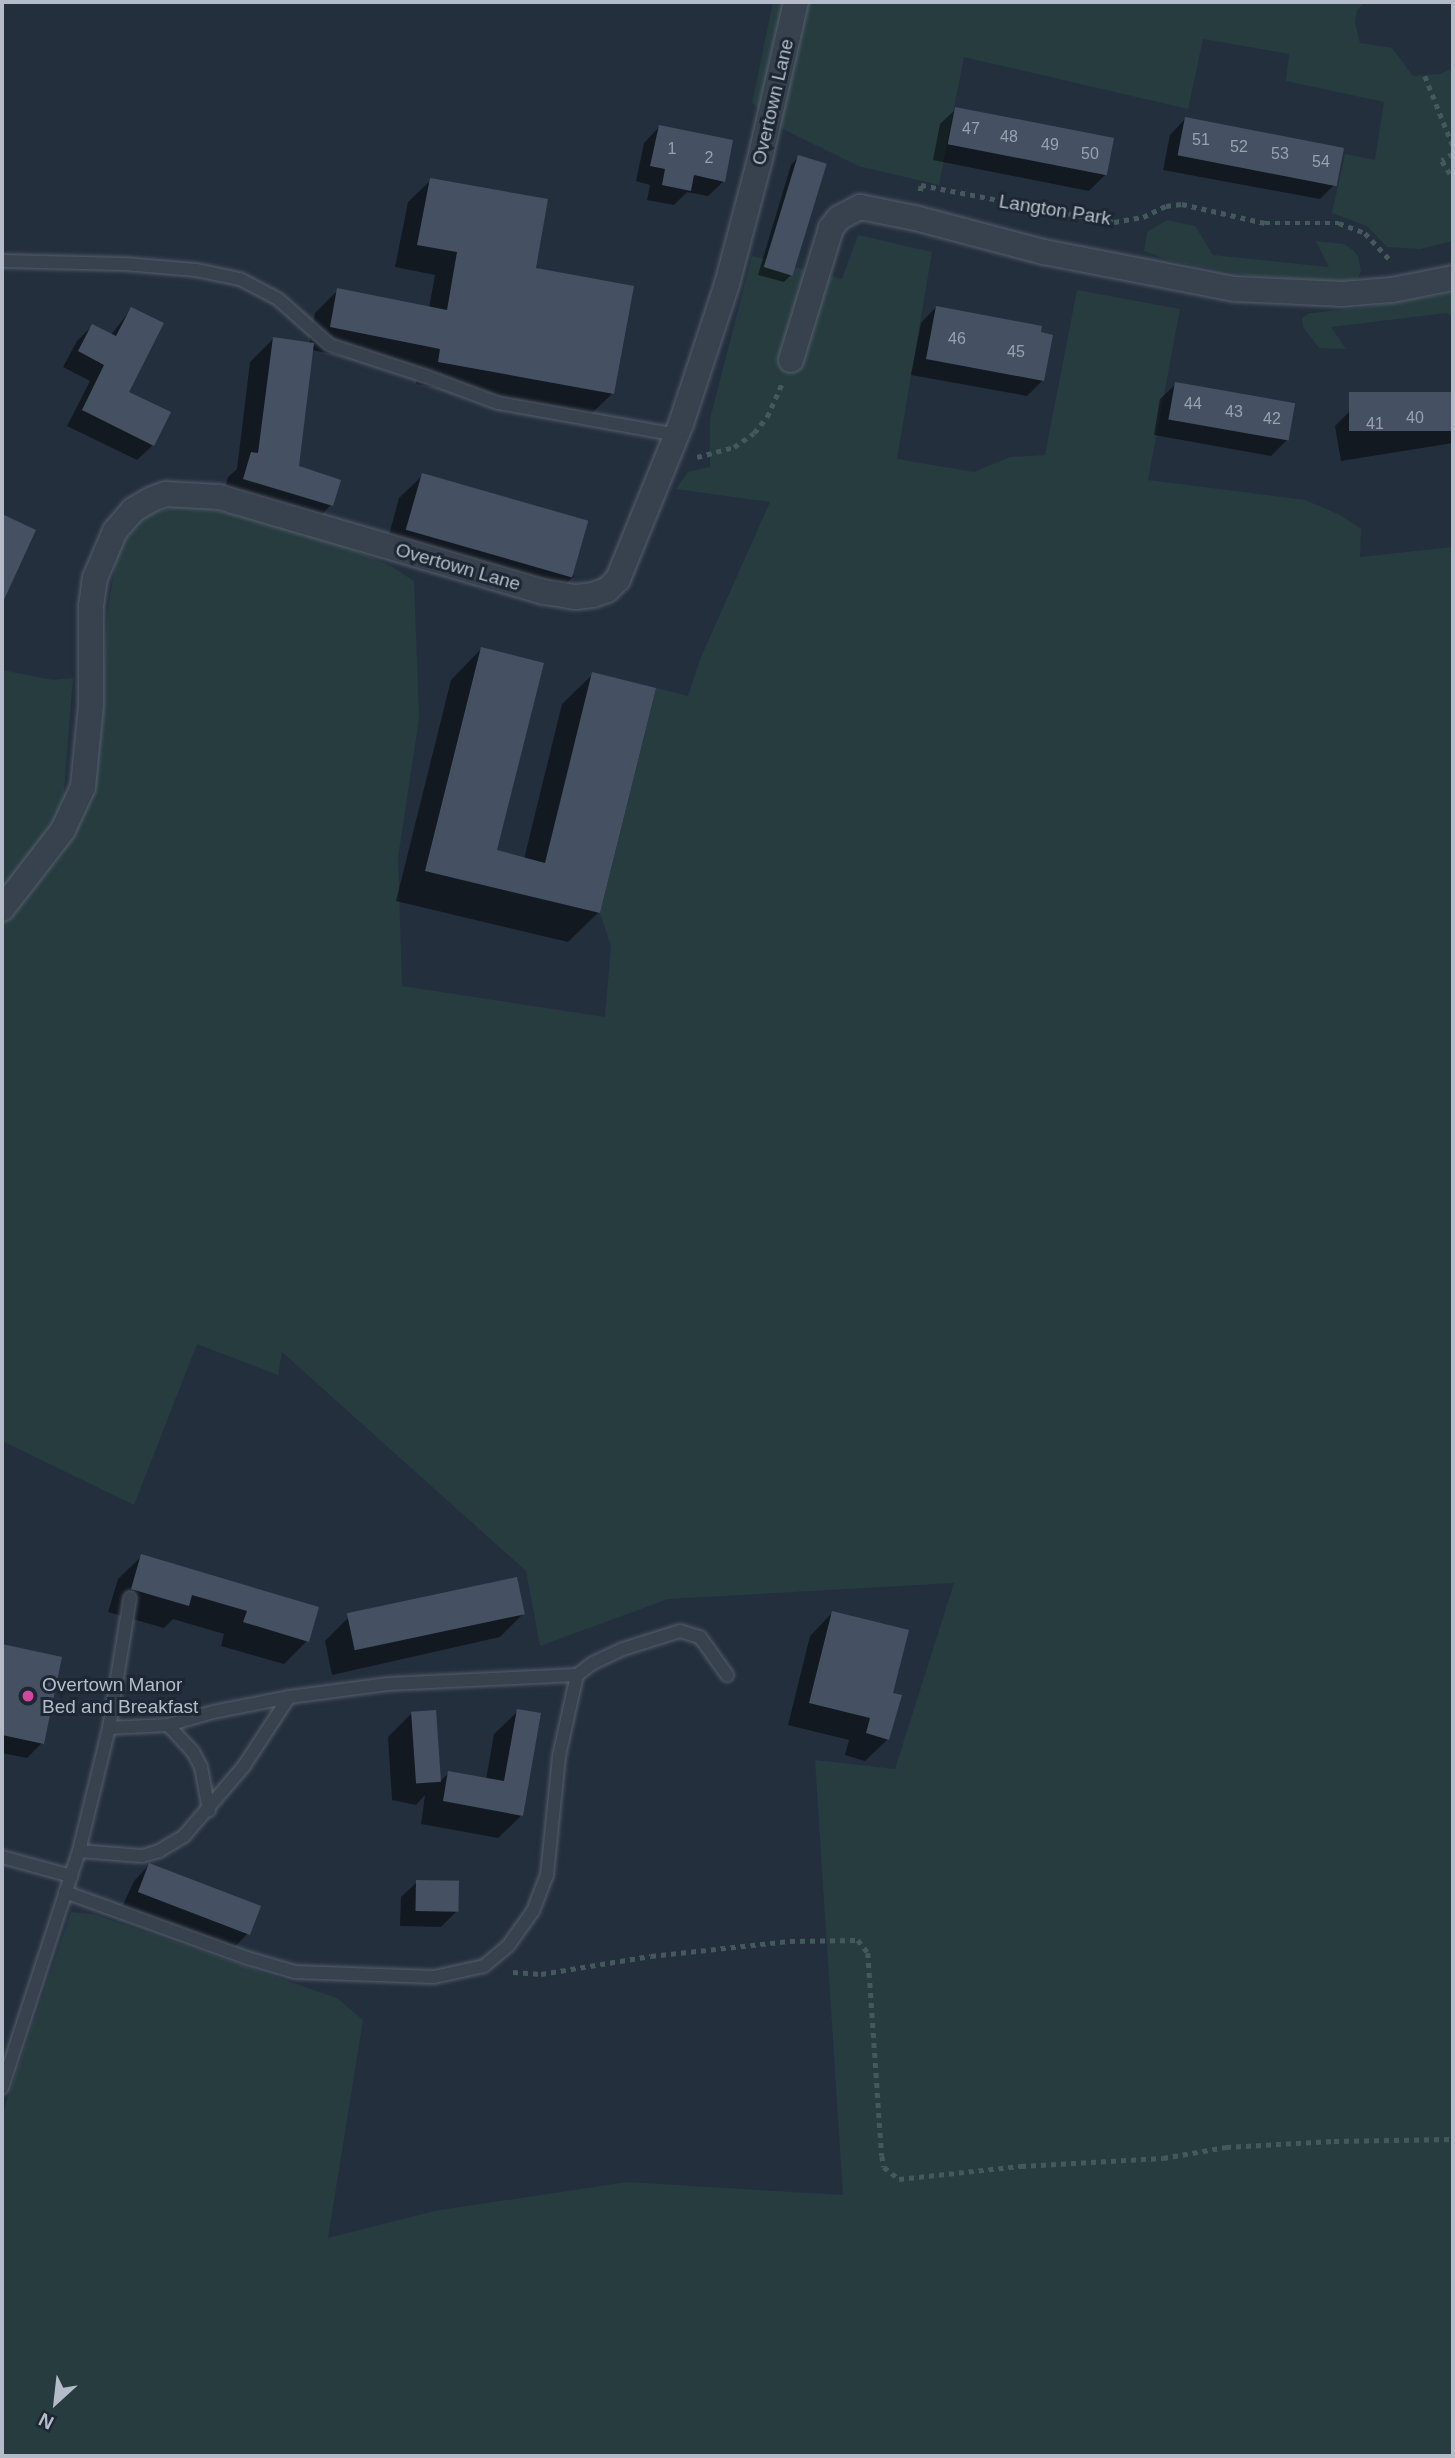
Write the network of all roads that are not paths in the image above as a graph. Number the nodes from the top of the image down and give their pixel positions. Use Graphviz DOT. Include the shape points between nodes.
graph roads {
  1 [pos="796,2"];
  2 [pos="2,261"];
  3 [pos="1453,278"];
  4 [pos="791,360"];
  5 [pos="673,446"];
  6 [pos="2,909"];
  7 [pos="130,1598"];
  8 [pos="577,1675"];
  9 [pos="727,1675"];
  10 [pos="289,1697"];
  11 [pos="168,1725"];
  12 [pos="109,1728"];
  13 [pos="209,1810"];
  14 [pos="79,1851"];
  15 [pos="2,1857"];
  16 [pos="71,1876"];
  17 [pos="65,1892"];
  18 [pos="2,2088"];
  1 -- 5 [label="street, Overtown Lane" via="738,247"];
  2 -- 5 [label="lane" via="136,265 240,279 278,299 330,345 498,404"];
  3 -- 4 [label="street, Langton Park" via="1342,294 1235,289 1044,252 860,207 839,218 824,249"];
  5 -- 6 [label="street, Overtown Lane" via="618,579 593,595 544,592 219,497 166,494 133,510 115,531 95,578 82,787 63,830"];
  7 -- 12 [label="lane"];
  8 -- 9 [label="lane" via="623,1649 680,1631 700,1637"];
  8 -- 10 [label="lane" via="388,1684"];
  8 -- 17 [label="lane" via="559,1756 547,1875 533,1911 508,1946 484,1966 434,1977 295,1972"];
  10 -- 11 [label="lane"];
  10 -- 13 [label="lane"];
  11 -- 12 [label="lane"];
  11 -- 13 [label="lane" via="201,1767"];
  12 -- 14 [label="lane"];
  13 -- 14 [label="lane" via="184,1836 159,1851 142,1856"];
  14 -- 16 [label="lane"];
  15 -- 16 [label="lane"];
  16 -- 17 [label="lane"];
  17 -- 18 [label="lane"];
}
